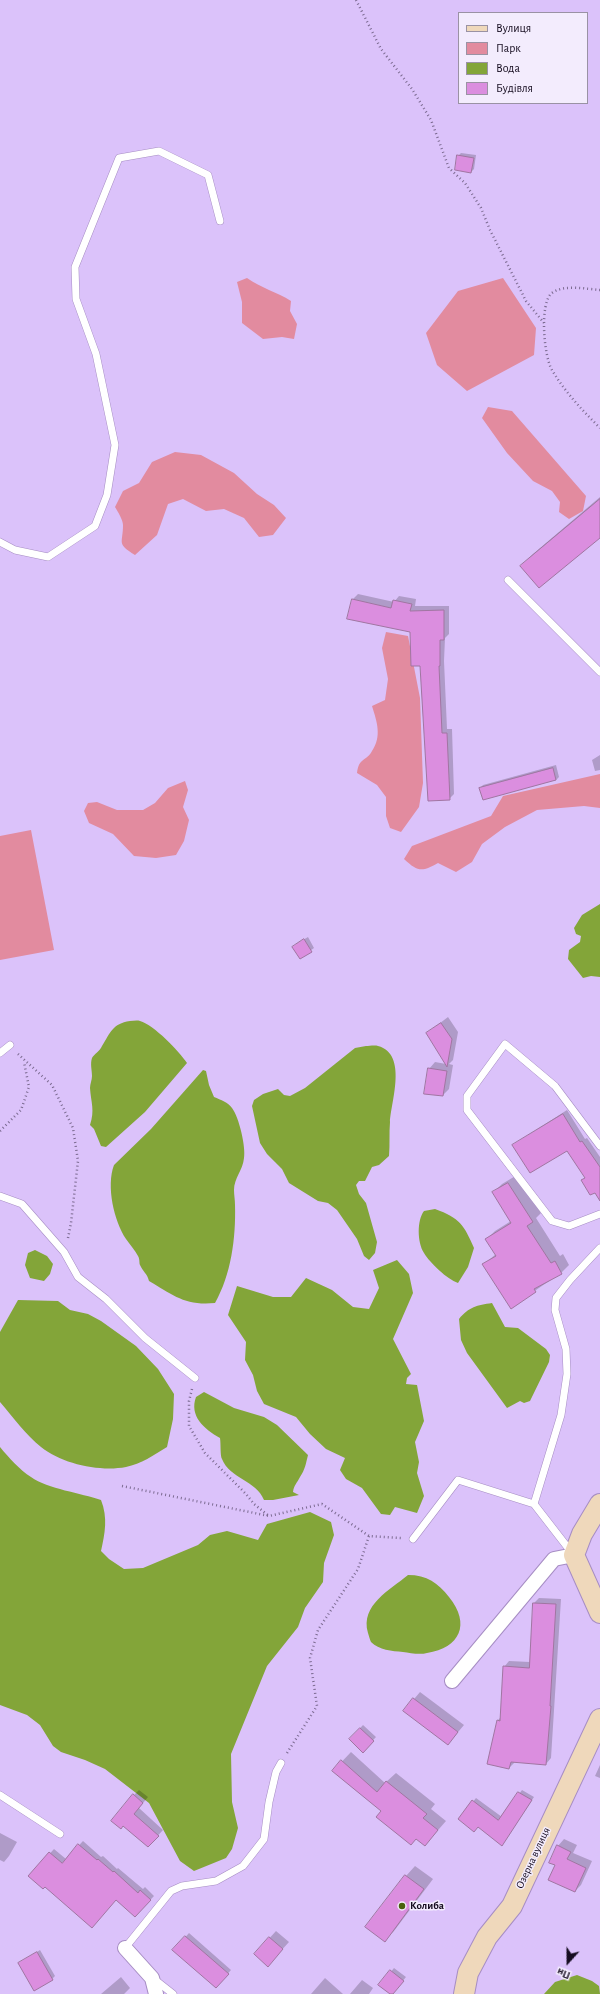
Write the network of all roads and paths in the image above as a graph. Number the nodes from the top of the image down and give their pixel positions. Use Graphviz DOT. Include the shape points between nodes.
graph roads {
  1 [pos="356,0"];
  2 [pos="220,221"];
  3 [pos="600,290"];
  4 [pos="544,323"];
  5 [pos="600,428"];
  6 [pos="0,542"];
  7 [pos="508,580"];
  8 [pos="600,672"];
  9 [pos="10,1045"];
  10 [pos="0,1053"];
  11 [pos="24,1061"];
  12 [pos="0,1130"];
  13 [pos="600,1146"];
  14 [pos="0,1196"];
  15 [pos="600,1214"];
  16 [pos="600,1248"];
  17 [pos="64,1252"];
  18 [pos="195,1378"];
  19 [pos="122,1486"];
  20 [pos="534,1504"];
  21 [pos="600,1504"];
  22 [pos="270,1516"];
  23 [pos="369,1536"];
  24 [pos="412,1539"];
  25 [pos="574,1555"];
  26 [pos="600,1613"];
  27 [pos="452,1681"];
  28 [pos="600,1719"];
  29 [pos="280,1763"];
  30 [pos="0,1795"];
  31 [pos="60,1834"];
  32 [pos="125,1948"];
  33 [pos="152,1978"];
  34 [pos="156,1994"];
  35 [pos="173,1994"];
  36 [pos="464,1994"];
  1 -- 4 [label="path" via="380,49 412,89 431,120 449,168 465,183 473,196 526,301"];
  2 -- 6 [label="lane" via="208,175 159,151 119,158 75,267 76,299 96,354 115,445 107,495 95,526 48,557 15,550"];
  3 -- 4 [label="path" via="576,288 552,294 546,301"];
  4 -- 5 [label="path" via="550,368 571,398"];
  7 -- 8 [label="lane"];
  9 -- 10 [label="lane"];
  9 -- 11 [label="path"];
  11 -- 12 [label="path" via="29,1087 27,1093 21,1110"];
  11 -- 17 [label="path" via="52,1085 73,1128 78,1161 71,1224"];
  13 -- 15 [label="lane" via="555,1086 505,1044 467,1096 466,1110 552,1221 569,1226"];
  14 -- 17 [label="lane" via="22,1204"];
  16 -- 20 [label="lane" via="556,1298 555,1310 566,1349 567,1374 561,1415"];
  17 -- 18 [label="lane" via="78,1277 145,1338"];
  18 -- 22 [label="path" via="189,1401 189,1426 205,1453 254,1504"];
  19 -- 22 [label="path"];
  20 -- 24 [label="lane" via="458,1480"];
  20 -- 25 [label="lane"];
  21 -- 25 [label="street" via="582,1534"];
  22 -- 23 [label="path" via="322,1504"];
  23 -- 24 [label="path"];
  23 -- 29 [label="path" via="358,1569 318,1630 310,1658 317,1706"];
  25 -- 26 [label="street"];
  25 -- 27 [label="street" via="554,1559"];
  28 -- 36 [label="street, Озерна вулиця" via="512,1906 487,1937 468,1973"];
  29 -- 32 [label="lane" via="269,1802 264,1839 244,1866 216,1882 182,1886 171,1891"];
  30 -- 31 [label="lane"];
  32 -- 33 [label="street"];
  33 -- 34 [label="street"];
  33 -- 35 [label="lane"];
}
